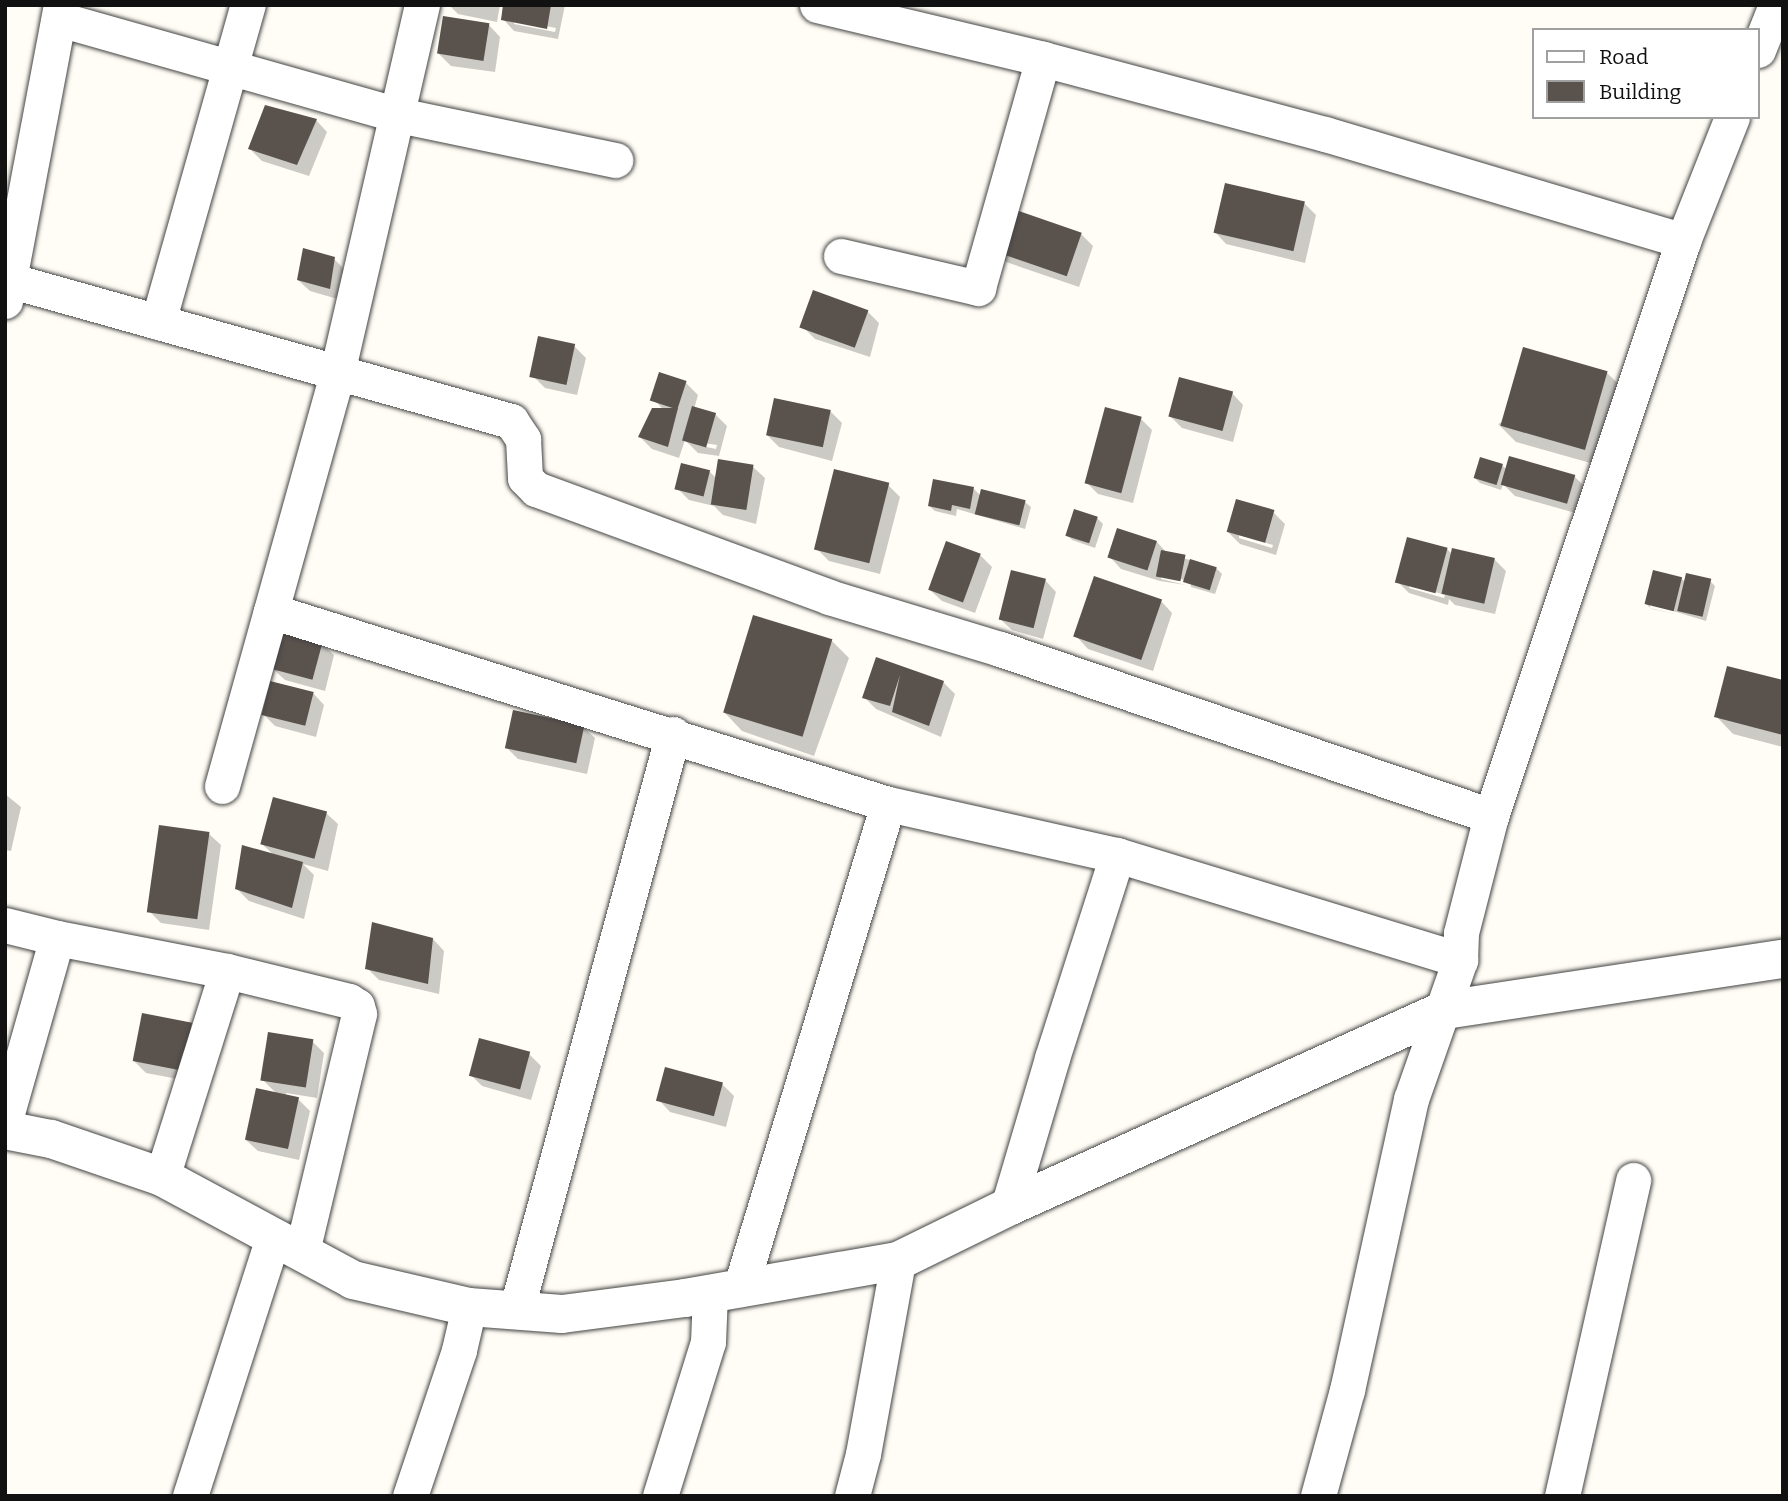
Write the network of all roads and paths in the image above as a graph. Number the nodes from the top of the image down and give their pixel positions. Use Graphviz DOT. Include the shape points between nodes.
graph roads {
  1 [pos="248,5"];
  2 [pos="422,5"];
  3 [pos="817,5"];
  4 [pos="1776,5"];
  5 [pos="60,12"];
  6 [pos="1760,45"];
  7 [pos="1043,59"];
  8 [pos="230,68"];
  9 [pos="398,115"];
  10 [pos="1731,119"];
  11 [pos="19,152"];
  12 [pos="615,160"];
  13 [pos="1683,241"];
  14 [pos="841,256"];
  15 [pos="7,287"];
  16 [pos="158,322"];
  17 [pos="337,373"];
  18 [pos="271,611"];
  19 [pos="673,734"];
  20 [pos="222,786"];
  21 [pos="888,804"];
  22 [pos="1490,816"];
  23 [pos="1116,855"];
  24 [pos="5,925"];
  25 [pos="57,938"];
  26 [pos="1783,959"];
  27 [pos="1460,960"];
  28 [pos="227,971"];
  29 [pos="1444,1010"];
  30 [pos="5,1120"];
  31 [pos="5,1130"];
  32 [pos="162,1177"];
  33 [pos="1633,1180"];
  34 [pos="1008,1207"];
  35 [pos="288,1245"];
  36 [pos="898,1261"];
  37 [pos="725,1291"];
  38 [pos="469,1307"];
  39 [pos="516,1311"];
  40 [pos="190,1496"];
  41 [pos="410,1496"];
  42 [pos="660,1496"];
  43 [pos="852,1496"];
  44 [pos="1318,1496"];
  45 [pos="1562,1496"];
  1 -- 8 [label="street"];
  2 -- 9 [label="street"];
  3 -- 7 [label="street"];
  4 -- 6 [label="street"];
  5 -- 8 [label="street"];
  5 -- 11 [label="street"];
  7 -- 13 [label="street" via="1325,134"];
  7 -- 14 [label="street" via="978,288"];
  8 -- 9 [label="street"];
  8 -- 16 [label="street"];
  9 -- 12 [label="street"];
  9 -- 17 [label="street"];
  10 -- 13 [label="street"];
  11 -- 15 [label="street"];
  13 -- 22 [label="street"];
  15 -- 16 [label="street"];
  16 -- 17 [label="street"];
  17 -- 18 [label="street"];
  17 -- 22 [label="street" via="511,421 523,439 525,478 536,489 829,597 1000,649"];
  18 -- 19 [label="street"];
  18 -- 20 [label="street"];
  19 -- 21 [label="street"];
  19 -- 39 [label="street"];
  21 -- 23 [label="street"];
  21 -- 37 [label="street"];
  22 -- 27 [label="street" via="1461,933"];
  23 -- 27 [label="street"];
  23 -- 34 [label="street"];
  24 -- 25 [label="street"];
  25 -- 28 [label="street"];
  25 -- 30 [label="street"];
  26 -- 29 [label="street"];
  27 -- 29 [label="street"];
  28 -- 32 [label="street"];
  28 -- 35 [label="street" via="349,1001 358,1010"];
  29 -- 34 [label="street"];
  29 -- 44 [label="street" via="1411,1099 1347,1390"];
  31 -- 32 [label="street" via="51,1139"];
  32 -- 35 [label="street"];
  33 -- 45 [label="street"];
  34 -- 36 [label="street"];
  35 -- 38 [label="street" via="353,1280"];
  35 -- 40 [label="street"];
  36 -- 37 [label="street"];
  36 -- 43 [label="street"];
  37 -- 39 [label="street" via="562,1314"];
  37 -- 42 [label="street"];
  38 -- 39 [label="street"];
  38 -- 41 [label="street"];
}
